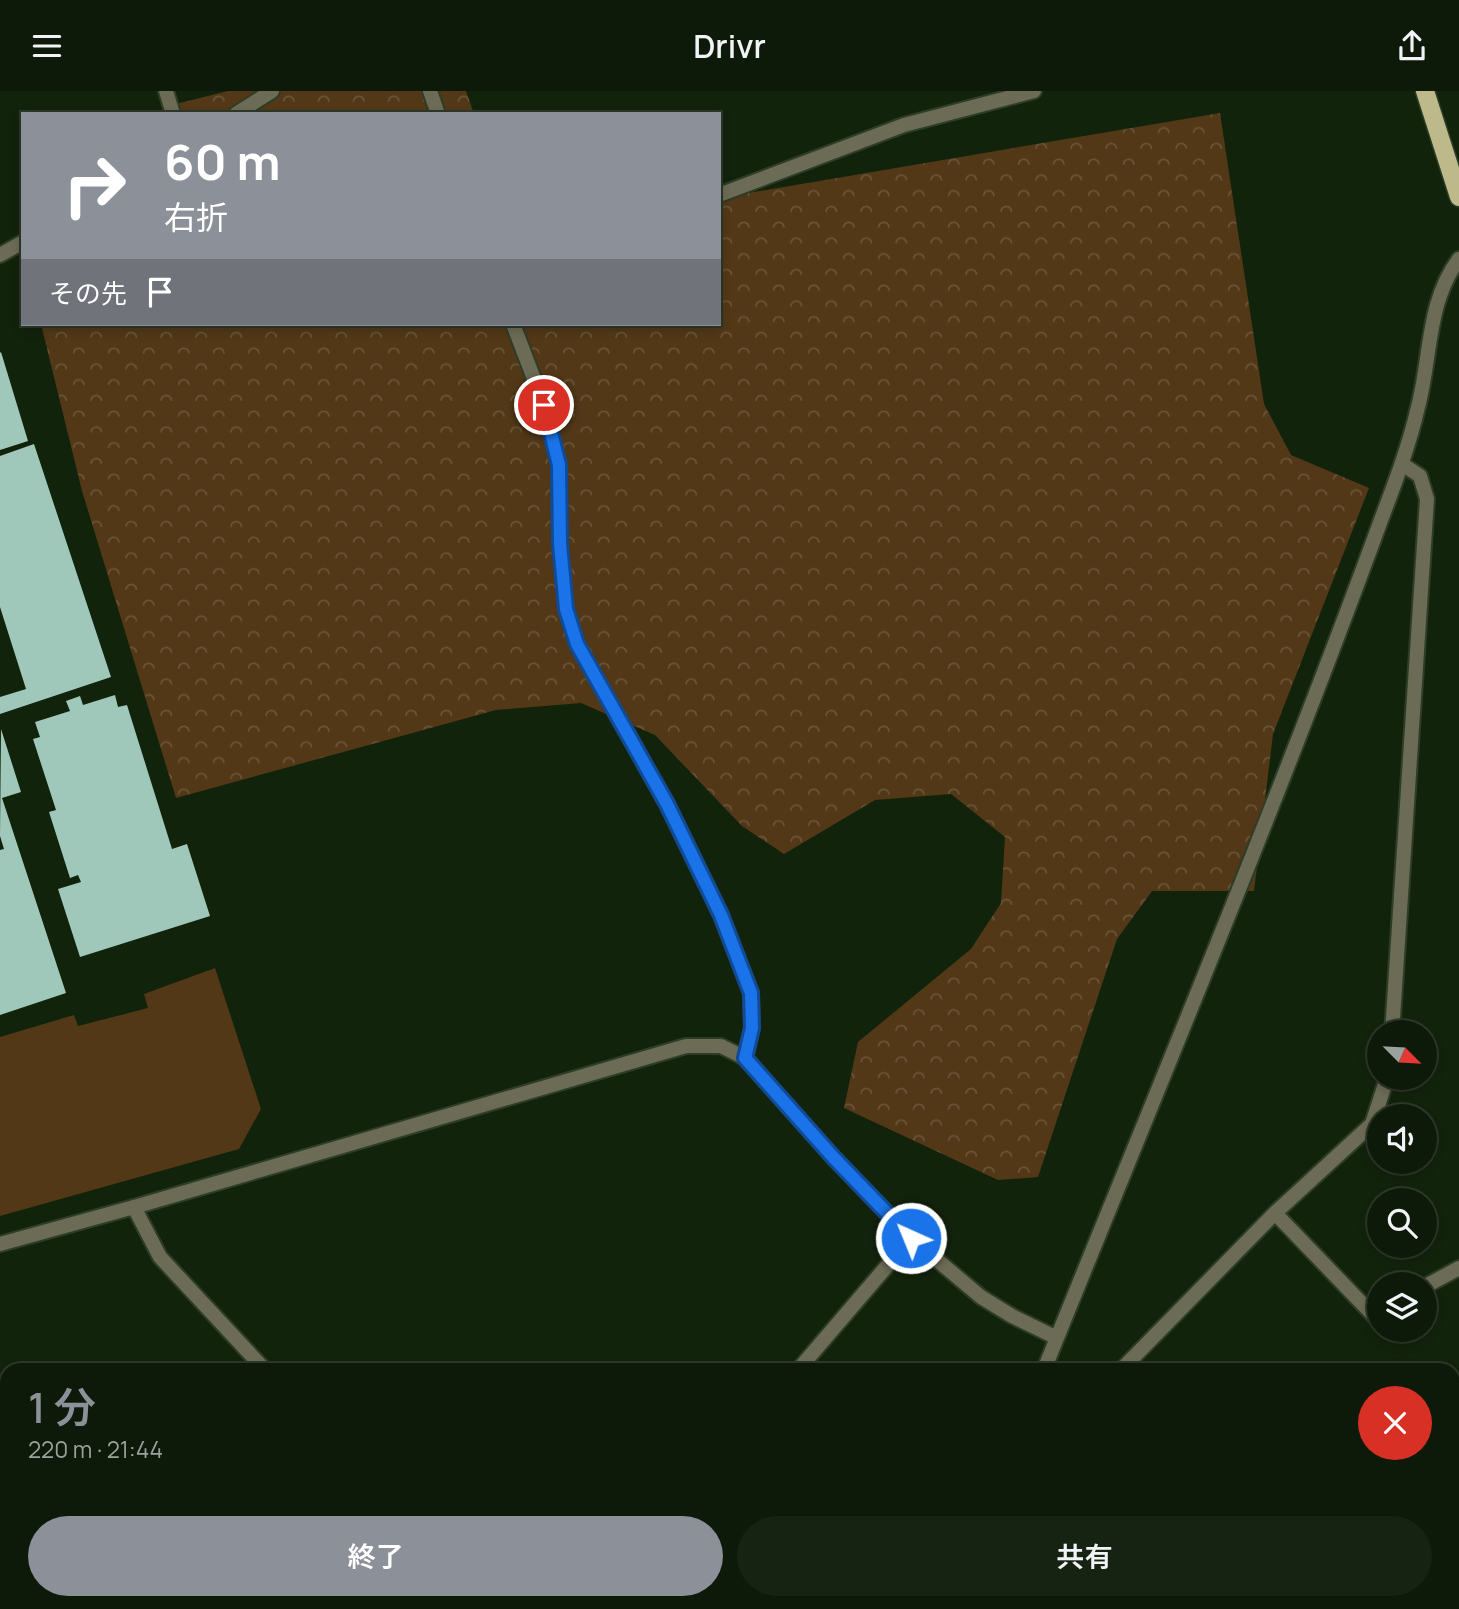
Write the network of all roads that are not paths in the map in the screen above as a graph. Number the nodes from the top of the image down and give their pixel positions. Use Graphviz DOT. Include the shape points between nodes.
graph roads {
  1 [pos="166,91"];
  2 [pos="272,91"];
  3 [pos="430,91"];
  4 [pos="1034,91"];
  5 [pos="1425,91"];
  6 [pos="172,112"];
  7 [pos="239,112"];
  8 [pos="437,112"];
  9 [pos="721,194"];
  10 [pos="1459,197"];
  11 [pos="21,243"];
  12 [pos="0,255"];
  13 [pos="1459,259"];
  14 [pos="514,326"];
  15 [pos="1402,464"];
  16 [pos="1393,1020"];
  17 [pos="745,1058"];
  18 [pos="1383,1090"];
  19 [pos="134,1207"];
  20 [pos="1275,1213"];
  21 [pos="911,1238"];
  22 [pos="0,1244"];
  23 [pos="1459,1268"];
  24 [pos="1437,1280"];
  25 [pos="1367,1309"];
  26 [pos="1057,1338"];
  27 [pos="258,1363"];
  28 [pos="805,1363"];
  29 [pos="1047,1363"];
  30 [pos="1128,1363"];
  1 -- 6 [label="street"];
  2 -- 7 [label="street"];
  3 -- 8 [label="street"];
  4 -- 9 [label="street" via="904,125"];
  5 -- 10 [label="main road"];
  11 -- 12 [label="street"];
  13 -- 15 [label="street" via="1439,295 1419,404"];
  14 -- 17 [label="street" via="544,405 559,465 560,544 566,609 573,632 667,804 721,915 751,993 752,1028"];
  15 -- 16 [label="street" via="1420,477 1427,499"];
  15 -- 26 [label="street" via="1292,756"];
  17 -- 19 [label="street" via="722,1046 686,1046"];
  17 -- 21 [label="street"];
  18 -- 20 [label="street" via="1372,1124"];
  19 -- 22 [label="street"];
  19 -- 27 [label="street" via="160,1257"];
  20 -- 25 [label="street"];
  20 -- 30 [label="street"];
  21 -- 26 [label="street" via="981,1297"];
  21 -- 28 [label="street"];
  23 -- 24 [label="street"];
  26 -- 29 [label="street"];
}
